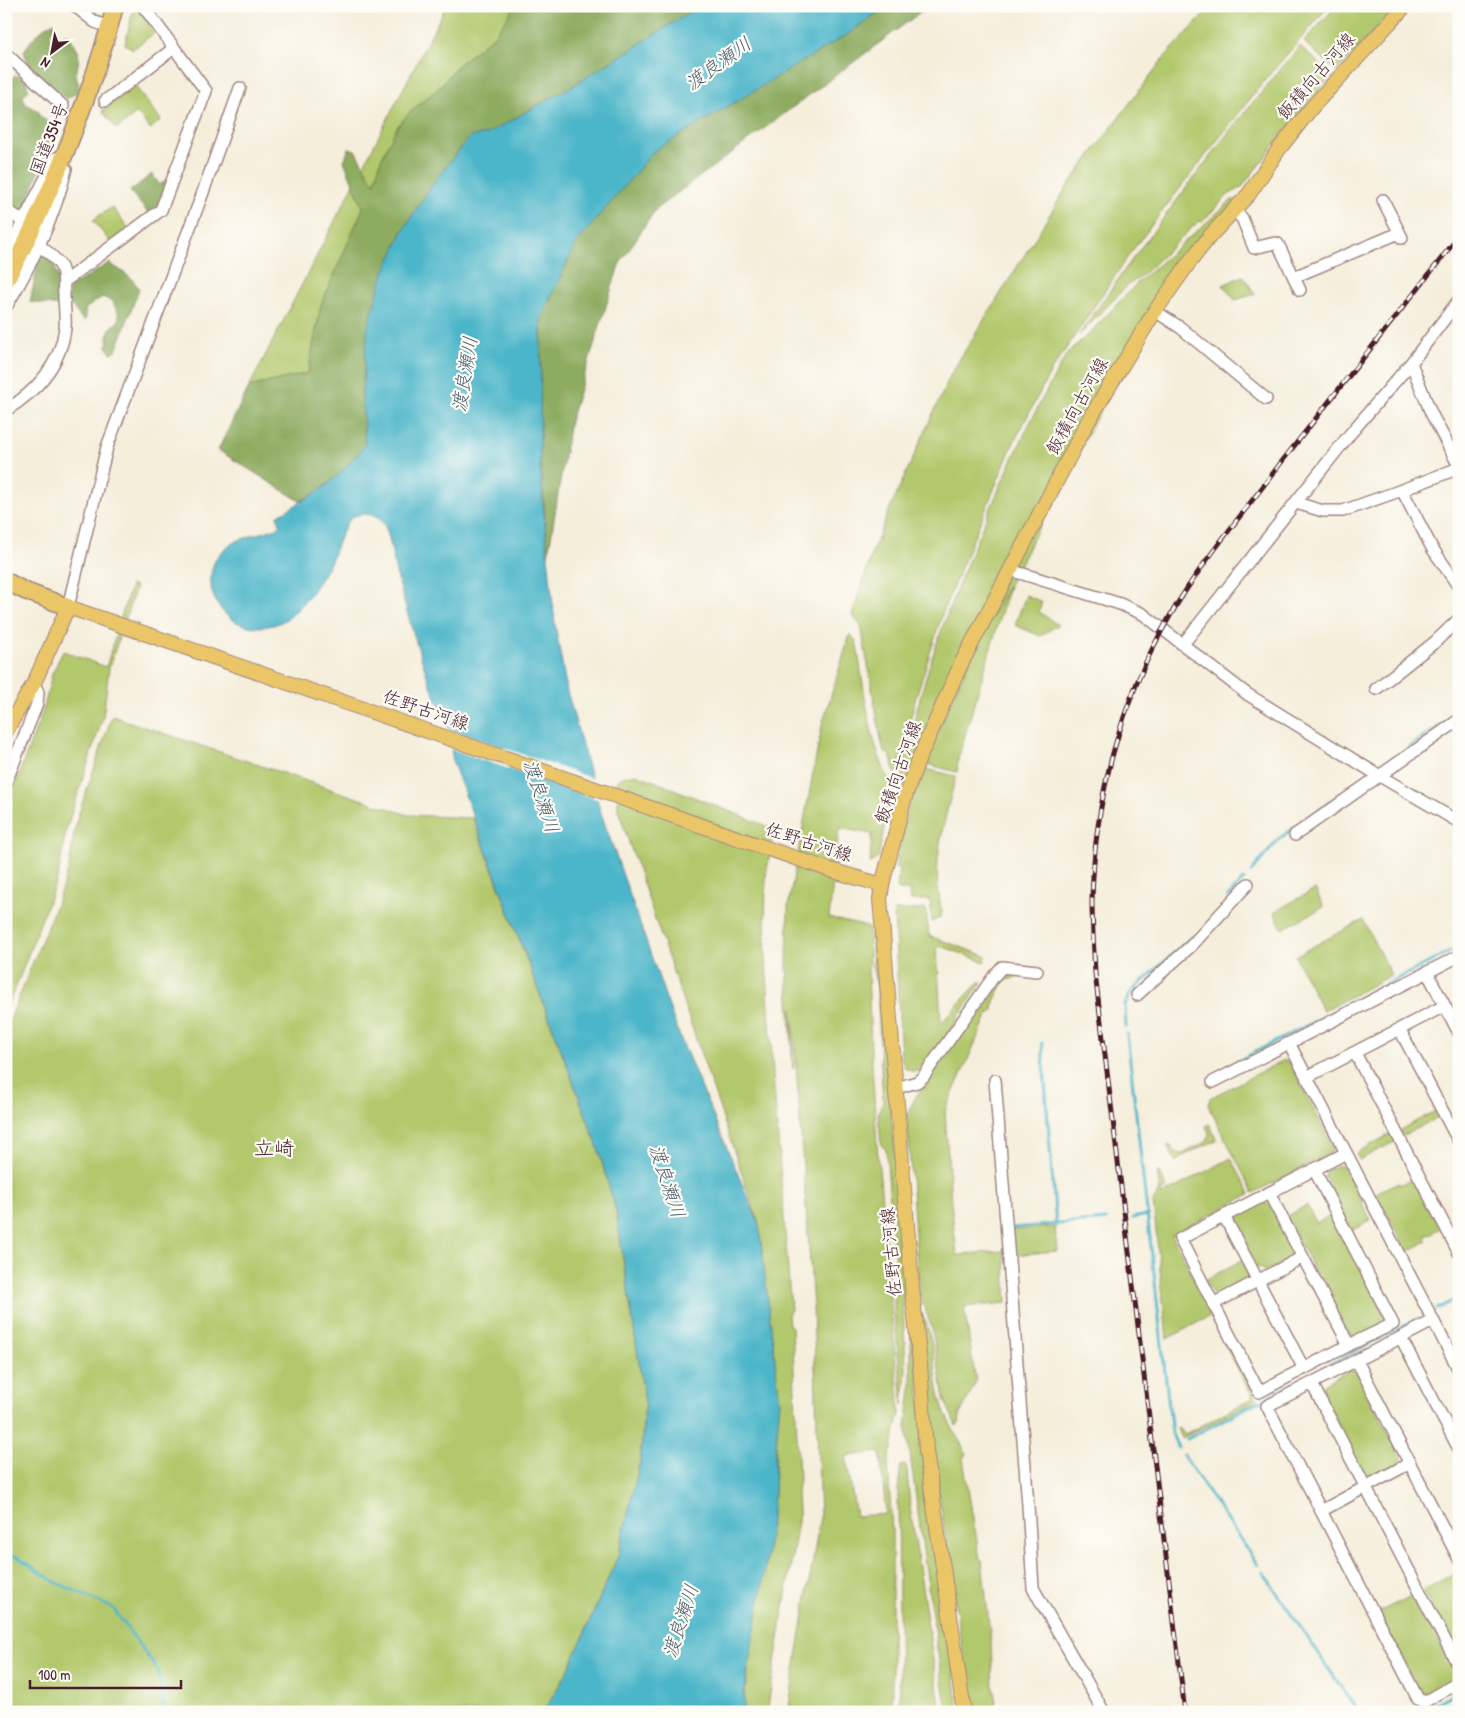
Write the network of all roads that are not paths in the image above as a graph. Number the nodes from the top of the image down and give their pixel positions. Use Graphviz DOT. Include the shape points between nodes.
graph roads {
  1 [pos="75,6"];
  2 [pos="115,6"];
  3 [pos="143,6"];
  4 [pos="1405,6"];
  5 [pos="109,28"];
  6 [pos="174,48"];
  7 [pos="6,54"];
  8 [pos="240,88"];
  9 [pos="104,101"];
  10 [pos="63,106"];
  11 [pos="1383,200"];
  12 [pos="6,209"];
  13 [pos="1234,211"];
  14 [pos="31,235"];
  15 [pos="6,255"];
  16 [pos="1294,277"];
  17 [pos="6,280"];
  18 [pos="65,280"];
  19 [pos="1300,290"];
  20 [pos="1459,300"];
  21 [pos="6,307"];
  22 [pos="1155,311"];
  23 [pos="1411,363"];
  24 [pos="1266,399"];
  25 [pos="6,410"];
  26 [pos="1459,467"];
  27 [pos="1402,490"];
  28 [pos="1296,503"];
  29 [pos="1010,570"];
  30 [pos="6,581"];
  31 [pos="1459,587"];
  32 [pos="74,609"];
  33 [pos="1459,619"];
  34 [pos="1183,644"];
  35 [pos="34,682"];
  36 [pos="1376,689"];
  37 [pos="1459,720"];
  38 [pos="6,731"];
  39 [pos="1378,776"];
  40 [pos="6,782"];
  41 [pos="1459,822"];
  42 [pos="1295,835"];
  43 [pos="1248,884"];
  44 [pos="882,885"];
  45 [pos="1459,956"];
  46 [pos="1037,971"];
  47 [pos="1427,972"];
  48 [pos="1137,995"];
  49 [pos="1444,1006"];
  50 [pos="1400,1030"];
  51 [pos="1459,1033"];
  52 [pos="1290,1043"];
  53 [pos="1355,1053"];
  54 [pos="1308,1077"];
  55 [pos="996,1080"];
  56 [pos="1213,1082"];
  57 [pos="896,1088"];
  58 [pos="1459,1142"];
  59 [pos="1346,1153"];
  60 [pos="1314,1169"];
  61 [pos="1269,1192"];
  62 [pos="1224,1216"];
  63 [pos="1459,1253"];
  64 [pos="1303,1257"];
  65 [pos="1258,1280"];
  66 [pos="1213,1304"];
  67 [pos="1433,1321"];
  68 [pos="1402,1338"];
  69 [pos="1349,1345"];
  70 [pos="1357,1361"];
  71 [pos="1304,1369"];
  72 [pos="1459,1370"];
  73 [pos="1312,1384"];
  74 [pos="1459,1449"];
  75 [pos="1410,1463"];
  76 [pos="1365,1488"];
  77 [pos="1321,1510"];
  78 [pos="1459,1559"];
  79 [pos="1459,1667"];
  80 [pos="1459,1682"];
  81 [pos="964,1712"];
  82 [pos="1104,1712"];
  1 -- 5 [label="street" via="95,22"];
  2 -- 5 [label="highway, 国道354号"];
  3 -- 6 [label="street"];
  4 -- 13 [label="main road, 飯積向古河線" via="1313,106"];
  5 -- 14 [label="highway, 国道354号" via="76,124"];
  6 -- 9 [label="street"];
  6 -- 18 [label="street" via="206,91 161,210"];
  7 -- 10 [label="street"];
  8 -- 32 [label="street" via="107,448"];
  11 -- 16 [label="street" via="1401,235"];
  12 -- 14 [label="street"];
  13 -- 16 [label="street" via="1242,218 1254,248 1278,244"];
  13 -- 22 [label="main road, 飯積向古河線" via="1200,248"];
  14 -- 15 [label="street"];
  14 -- 17 [label="highway, 国道354号"];
  14 -- 18 [label="street" via="61,267"];
  14 -- 21 [label="street"];
  16 -- 19 [label="street"];
  18 -- 25 [label="street" via="65,327 56,359 39,385"];
  20 -- 23 [label="street"];
  22 -- 24 [label="street" via="1181,328"];
  22 -- 29 [label="main road, 飯積向古河線" via="1086,423"];
  23 -- 26 [label="street" via="1431,413"];
  23 -- 28 [label="street"];
  26 -- 27 [label="street"];
  27 -- 28 [label="street" via="1342,511 1323,511"];
  27 -- 31 [label="street" via="1432,548"];
  28 -- 34 [label="street"];
  29 -- 34 [label="street" via="1134,609"];
  29 -- 44 [label="main road, 飯積向古河線" via="961,664 917,763"];
  30 -- 32 [label="highway"];
  32 -- 35 [label="main road"];
  32 -- 44 [label="main road, 佐野古河線" via="820,867"];
  33 -- 36 [label="street"];
  34 -- 39 [label="street" via="1247,694"];
  35 -- 38 [label="main road"];
  35 -- 40 [label="street" via="38,692 37,704"];
  37 -- 39 [label="street"];
  39 -- 41 [label="street"];
  39 -- 42 [label="street"];
  43 -- 48 [label="street" via="1192,945"];
  44 -- 57 [label="main road, 佐野古河線" via="881,916"];
  45 -- 47 [label="street"];
  46 -- 57 [label="street" via="1002,967 923,1077"];
  47 -- 49 [label="street"];
  47 -- 52 [label="street"];
  49 -- 50 [label="street"];
  49 -- 51 [label="street"];
  50 -- 53 [label="street"];
  50 -- 58 [label="street"];
  52 -- 54 [label="street"];
  52 -- 56 [label="street"];
  53 -- 54 [label="street"];
  53 -- 63 [label="street"];
  54 -- 59 [label="street"];
  55 -- 82 [label="street" via="1032,1588"];
  57 -- 81 [label="main road, 佐野古河線" via="926,1451"];
  59 -- 60 [label="street"];
  59 -- 67 [label="street"];
  60 -- 61 [label="street"];
  60 -- 69 [label="street" via="1393,1324"];
  61 -- 62 [label="street"];
  61 -- 64 [label="street"];
  62 -- 65 [label="street"];
  62 -- 66 [label="street" via="1180,1239"];
  64 -- 65 [label="street"];
  64 -- 69 [label="street"];
  65 -- 66 [label="street"];
  65 -- 71 [label="street"];
  66 -- 71 [label="street" via="1259,1392"];
  67 -- 68 [label="street"];
  67 -- 72 [label="street"];
  68 -- 70 [label="street"];
  68 -- 74 [label="street"];
  69 -- 71 [label="street"];
  70 -- 73 [label="street"];
  70 -- 75 [label="street"];
  73 -- 76 [label="street"];
  73 -- 77 [label="street" via="1267,1406"];
  75 -- 76 [label="street"];
  75 -- 78 [label="street"];
  76 -- 77 [label="street"];
  76 -- 79 [label="street"];
  77 -- 80 [label="street" via="1418,1699 1424,1702"];
}
